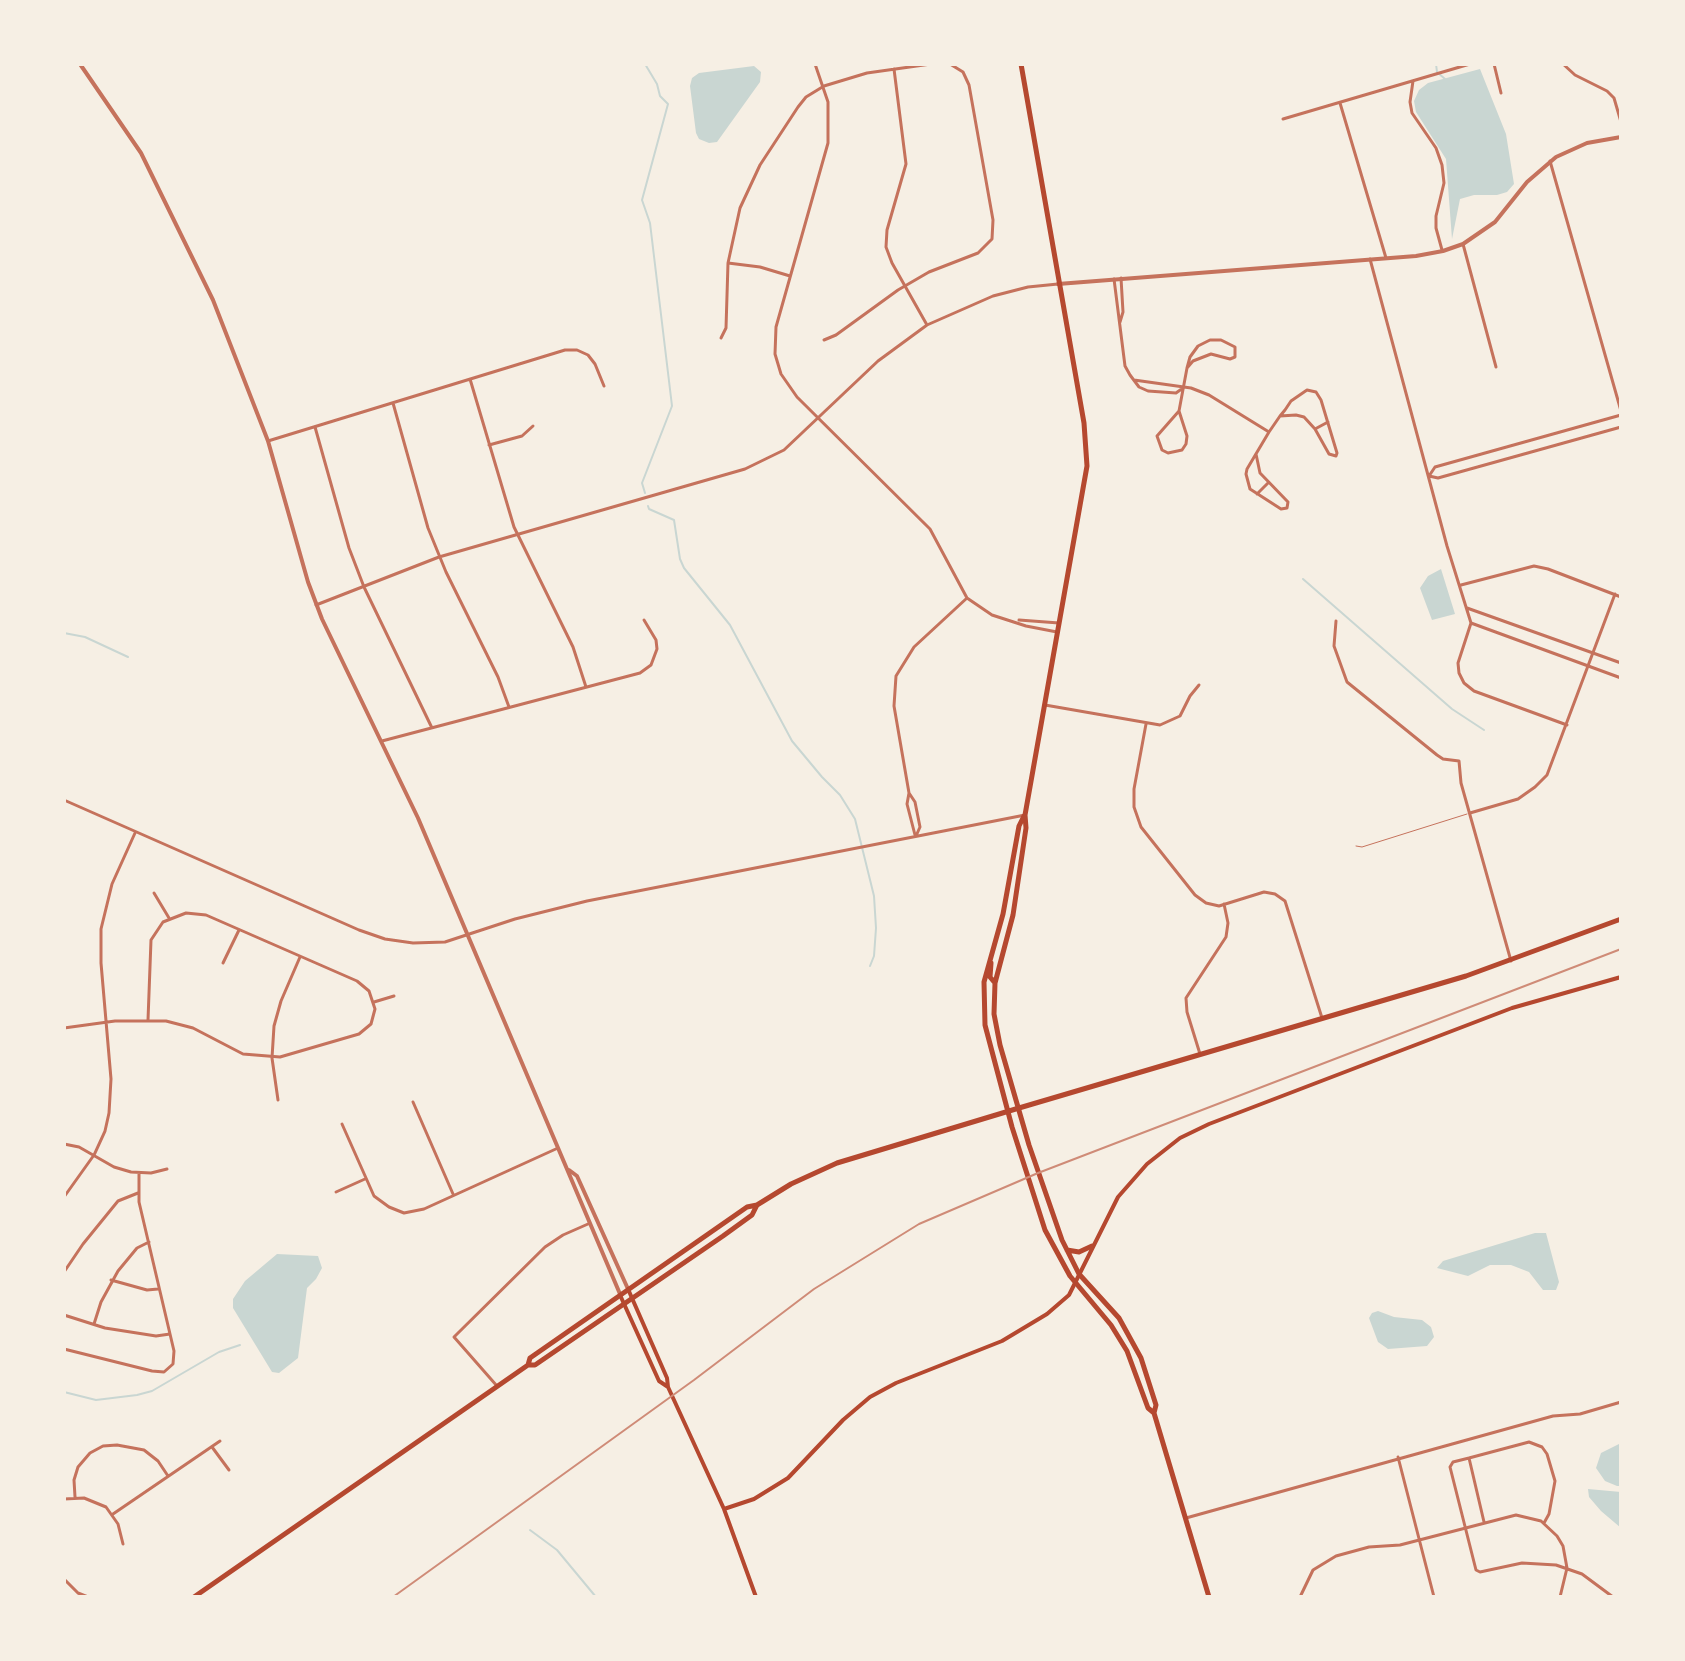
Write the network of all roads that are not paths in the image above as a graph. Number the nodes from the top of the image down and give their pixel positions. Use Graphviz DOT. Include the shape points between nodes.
graph roads {
  1 [pos="80,64"];
  2 [pos="815,64"];
  3 [pos="931,64"];
  4 [pos="950,64"];
  5 [pos="1021,64"];
  6 [pos="1470,64"];
  7 [pos="1494,64"];
  8 [pos="1563,64"];
  9 [pos="894,69"];
  10 [pos="1413,81"];
  11 [pos="824,86"];
  12 [pos="1501,93"];
  13 [pos="1340,103"];
  14 [pos="1283,119"];
  15 [pos="1621,122"];
  16 [pos="1621,137"];
  17 [pos="1550,161"];
  18 [pos="1463,244"];
  19 [pos="1443,251"];
  20 [pos="1386,258"];
  21 [pos="1370,259"];
  22 [pos="728,263"];
  23 [pos="790,276"];
  24 [pos="1121,278"];
  25 [pos="1114,279"];
  26 [pos="1058,284"];
  27 [pos="905,285"];
  28 [pos="1120,322"];
  29 [pos="927,325"];
  30 [pos="721,338"];
  31 [pos="824,340"];
  32 [pos="1496,367"];
  33 [pos="1187,368"];
  34 [pos="470,379"];
  35 [pos="604,386"];
  36 [pos="1183,388"];
  37 [pos="393,403"];
  38 [pos="1179,411"];
  39 [pos="1621,413"];
  40 [pos="1280,416"];
  41 [pos="819,419"];
  42 [pos="1328,422"];
  43 [pos="533,426"];
  44 [pos="315,427"];
  45 [pos="1621,427"];
  46 [pos="1315,429"];
  47 [pos="1269,432"];
  48 [pos="268,441"];
  49 [pos="489,445"];
  50 [pos="1256,454"];
  51 [pos="1429,476"];
  52 [pos="1268,483"];
  53 [pos="1257,494"];
  54 [pos="517,535"];
  55 [pos="439,557"];
  56 [pos="1459,585"];
  57 [pos="364,587"];
  58 [pos="1615,594"];
  59 [pos="1621,597"];
  60 [pos="967,598"];
  61 [pos="316,605"];
  62 [pos="1466,607"];
  63 [pos="644,620"];
  64 [pos="1016,621"];
  65 [pos="1336,621"];
  66 [pos="1059,623"];
  67 [pos="1471,623"];
  68 [pos="1057,632"];
  69 [pos="1593,653"];
  70 [pos="1621,663"];
  71 [pos="1589,666"];
  72 [pos="1621,678"];
  73 [pos="1199,685"];
  74 [pos="586,687"];
  75 [pos="1045,705"];
  76 [pos="509,707"];
  77 [pos="1146,724"];
  78 [pos="1567,725"];
  79 [pos="432,728"];
  80 [pos="382,741"];
  81 [pos="909,793"];
  82 [pos="64,800"];
  83 [pos="1470,813"];
  84 [pos="1025,815"];
  85 [pos="135,833"];
  86 [pos="916,836"];
  87 [pos="1356,846"];
  88 [pos="154,893"];
  89 [pos="1224,904"];
  90 [pos="169,918"];
  91 [pos="1621,919"];
  92 [pos="239,930"];
  93 [pos="467,936"];
  94 [pos="300,957"];
  95 [pos="990,958"];
  96 [pos="1511,961"];
  97 [pos="223,963"];
  98 [pos="1621,977"];
  99 [pos="995,983"];
  100 [pos="394,996"];
  101 [pos="374,1002"];
  102 [pos="1322,1019"];
  103 [pos="148,1020"];
  104 [pos="106,1022"];
  105 [pos="64,1028"];
  106 [pos="1200,1055"];
  107 [pos="272,1058"];
  108 [pos="278,1100"];
  109 [pos="413,1102"];
  110 [pos="1019,1108"];
  111 [pos="1008,1111"];
  112 [pos="342,1124"];
  113 [pos="64,1144"];
  114 [pos="558,1148"];
  115 [pos="94,1155"];
  116 [pos="167,1169"];
  117 [pos="568,1169"];
  118 [pos="139,1173"];
  119 [pos="365,1179"];
  120 [pos="336,1192"];
  121 [pos="138,1193"];
  122 [pos="454,1196"];
  123 [pos="64,1197"];
  124 [pos="757,1205"];
  125 [pos="588,1224"];
  126 [pos="149,1242"];
  127 [pos="1092,1246"];
  128 [pos="1066,1250"];
  129 [pos="64,1272"];
  130 [pos="1079,1274"];
  131 [pos="111,1280"];
  132 [pos="1075,1283"];
  133 [pos="159,1288"];
  134 [pos="628,1289"];
  135 [pos="620,1294"];
  136 [pos="632,1299"];
  137 [pos="624,1304"];
  138 [pos="64,1315"];
  139 [pos="94,1324"];
  140 [pos="170,1334"];
  141 [pos="64,1349"];
  142 [pos="528,1365"];
  143 [pos="497,1386"];
  144 [pos="668,1387"];
  145 [pos="1621,1402"];
  146 [pos="1154,1413"];
  147 [pos="220,1441"];
  148 [pos="212,1446"];
  149 [pos="1398,1457"];
  150 [pos="1469,1458"];
  151 [pos="229,1470"];
  152 [pos="168,1476"];
  153 [pos="75,1497"];
  154 [pos="64,1499"];
  155 [pos="724,1509"];
  156 [pos="113,1514"];
  157 [pos="1186,1518"];
  158 [pos="1484,1522"];
  159 [pos="1544,1523"];
  160 [pos="1464,1528"];
  161 [pos="1419,1539"];
  162 [pos="123,1544"];
  163 [pos="1567,1568"];
  164 [pos="64,1579"];
  165 [pos="78,1595"];
  166 [pos="88,1597"];
  167 [pos="194,1597"];
  168 [pos="756,1597"];
  169 [pos="1209,1597"];
  170 [pos="1300,1597"];
  171 [pos="1434,1597"];
  172 [pos="1560,1597"];
  173 [pos="1613,1597"];
  1 -- 48 [label="street" via="156,180 213,300"];
  2 -- 11 [label="street"];
  3 -- 9 [label="street"];
  4 -- 27 [label="street" via="963,72 969,85 993,236 982,250"];
  5 -- 26 [label="main road"];
  6 -- 10 [label="street"];
  7 -- 12 [label="street"];
  8 -- 15 [label="street" via="1607,91"];
  9 -- 11 [label="street"];
  9 -- 27 [label="street" via="906,164 885,242"];
  10 -- 13 [label="street"];
  10 -- 19 [label="street" via="1412,113 1442,165 1436,228"];
  11 -- 22 [label="street" via="798,107 752,179"];
  11 -- 23 [label="street" via="828,143"];
  13 -- 14 [label="street"];
  13 -- 20 [label="street"];
  16 -- 17 [label="street" via="1587,143"];
  17 -- 18 [label="street" via="1495,222"];
  17 -- 39 [label="street"];
  18 -- 19 [label="street"];
  18 -- 32 [label="street"];
  19 -- 20 [label="street"];
  20 -- 21 [label="street"];
  21 -- 24 [label="street"];
  21 -- 51 [label="street"];
  22 -- 23 [label="street"];
  22 -- 30 [label="street" via="726,328"];
  23 -- 41 [label="street" via="776,327 775,354 788,387"];
  24 -- 25 [label="street"];
  24 -- 28 [label="street"];
  25 -- 26 [label="street"];
  25 -- 28 [label="street"];
  26 -- 29 [label="street" via="993,296"];
  26 -- 66 [label="main road" via="1087,450"];
  27 -- 29 [label="street"];
  27 -- 31 [label="street"];
  28 -- 36 [label="street" via="1125,366 1134,380"];
  29 -- 41 [label="street" via="878,361"];
  33 -- 33 [label="street" via="1201,356 1235,357 1235,347 1210,340 1198,346"];
  33 -- 36 [label="street"];
  34 -- 35 [label="street" via="577,350 593,359"];
  34 -- 37 [label="street"];
  34 -- 49 [label="street"];
  36 -- 38 [label="street"];
  36 -- 47 [label="street" via="1209,395"];
  37 -- 44 [label="street"];
  37 -- 55 [label="street"];
  38 -- 38 [label="street" via="1157,436 1168,453 1186,444"];
  39 -- 51 [label="street" via="1435,467"];
  40 -- 42 [label="street" via="1295,397 1312,390"];
  40 -- 46 [label="street" via="1304,417"];
  40 -- 47 [label="street"];
  41 -- 54 [label="street" via="784,450 745,469"];
  41 -- 60 [label="street" via="930,529"];
  42 -- 46 [label="street"];
  42 -- 46 [label="street" via="1336,456 1329,454"];
  43 -- 49 [label="street" via="522,436"];
  44 -- 48 [label="street"];
  44 -- 57 [label="street"];
  45 -- 51 [label="street" via="1438,478"];
  47 -- 50 [label="street"];
  48 -- 61 [label="street"];
  49 -- 54 [label="street"];
  50 -- 52 [label="street"];
  50 -- 53 [label="street" via="1246,479"];
  51 -- 56 [label="street"];
  52 -- 53 [label="street"];
  52 -- 53 [label="street" via="1288,502 1287,508"];
  54 -- 55 [label="street"];
  54 -- 74 [label="street" via="573,647"];
  55 -- 57 [label="street"];
  55 -- 76 [label="street"];
  56 -- 58 [label="street" via="1541,566"];
  56 -- 62 [label="street"];
  57 -- 61 [label="street"];
  57 -- 79 [label="street"];
  58 -- 59 [label="street"];
  58 -- 69 [label="street"];
  60 -- 64 [label="street" via="992,615"];
  60 -- 81 [label="street" via="914,647 896,676 894,706"];
  61 -- 80 [label="street"];
  62 -- 67 [label="street"];
  62 -- 69 [label="street"];
  63 -- 74 [label="street" via="657,644 651,665 640,673"];
  64 -- 66 [label="street"];
  64 -- 68 [label="street"];
  65 -- 83 [label="street" via="1334,646 1347,682 1437,755 1459,761"];
  66 -- 68 [label="main road"];
  67 -- 71 [label="street"];
  67 -- 78 [label="street" via="1458,663 1464,683"];
  68 -- 75 [label="main road"];
  69 -- 70 [label="street"];
  69 -- 71 [label="street"];
  71 -- 72 [label="street"];
  71 -- 78 [label="street"];
  73 -- 77 [label="street" via="1174,720"];
  74 -- 76 [label="street"];
  75 -- 77 [label="street"];
  75 -- 84 [label="main road"];
  76 -- 79 [label="street"];
  77 -- 89 [label="street" via="1134,789 1139,822 1195,895 1212,905"];
  78 -- 83 [label="street" via="1552,765 1535,787 1518,799"];
  79 -- 80 [label="street"];
  80 -- 93 [label="street"];
  81 -- 86 [label="street"];
  81 -- 86 [label="street" via="920,827"];
  82 -- 85 [label="street"];
  83 -- 87 [label="lane"];
  83 -- 96 [label="street"];
  84 -- 86 [label="street"];
  84 -- 95 [label="main road"];
  84 -- 99 [label="main road" via="1013,915"];
  85 -- 93 [label="street" via="385,939 429,943"];
  85 -- 104 [label="street" via="103,919"];
  86 -- 93 [label="street" via="587,901"];
  88 -- 90 [label="street"];
  89 -- 102 [label="street" via="1264,892 1285,901"];
  89 -- 106 [label="street" via="1224,943 1186,998"];
  90 -- 92 [label="street" via="200,914"];
  90 -- 103 [label="street" via="149,946"];
  91 -- 96 [label="main road"];
  92 -- 94 [label="street"];
  92 -- 97 [label="street"];
  93 -- 114 [label="street"];
  94 -- 101 [label="street" via="362,984"];
  94 -- 107 [label="street" via="276,1017"];
  95 -- 99 [label="main road"];
  95 -- 111 [label="main road" via="983,1014"];
  96 -- 102 [label="main road"];
  98 -- 127 [label="main road" via="1512,1008 1192,1131 1126,1186"];
  99 -- 110 [label="main road" via="996,1027"];
  100 -- 101 [label="street"];
  101 -- 107 [label="street" via="371,1024 359,1034"];
  102 -- 106 [label="main road"];
  103 -- 104 [label="street"];
  103 -- 107 [label="street" via="184,1026 243,1054"];
  104 -- 105 [label="street"];
  104 -- 115 [label="street" via="111,1097"];
  106 -- 110 [label="main road"];
  107 -- 108 [label="street"];
  109 -- 122 [label="street"];
  110 -- 111 [label="main road"];
  110 -- 128 [label="main road"];
  111 -- 124 [label="main road" via="837,1163"];
  111 -- 132 [label="main road" via="1045,1230"];
  112 -- 119 [label="street"];
  113 -- 115 [label="street"];
  114 -- 117 [label="street"];
  114 -- 122 [label="street"];
  115 -- 118 [label="street"];
  115 -- 123 [label="street"];
  116 -- 118 [label="street"];
  117 -- 125 [label="street"];
  117 -- 134 [label="street" via="577,1176"];
  118 -- 121 [label="street"];
  119 -- 120 [label="street"];
  119 -- 122 [label="street" via="377,1199 404,1213"];
  121 -- 126 [label="street"];
  121 -- 129 [label="street" via="112,1208"];
  124 -- 134 [label="main road"];
  124 -- 136 [label="main road" via="752,1215"];
  125 -- 135 [label="street"];
  125 -- 143 [label="street" via="545,1247 454,1337"];
  126 -- 131 [label="street" via="131,1253"];
  126 -- 133 [label="street"];
  127 -- 128 [label="main road"];
  127 -- 130 [label="main road"];
  128 -- 130 [label="main road"];
  130 -- 132 [label="main road"];
  130 -- 146 [label="main road" via="1136,1345"];
  131 -- 133 [label="street"];
  131 -- 139 [label="street"];
  132 -- 146 [label="main road" via="1118,1335"];
  132 -- 155 [label="main road" via="1065,1298 1023,1331 870,1397 788,1478 754,1499"];
  133 -- 140 [label="street"];
  134 -- 135 [label="main road"];
  134 -- 136 [label="main road"];
  135 -- 137 [label="main road"];
  135 -- 142 [label="main road" via="530,1358"];
  136 -- 137 [label="main road"];
  136 -- 144 [label="main road"];
  137 -- 142 [label="main road"];
  137 -- 144 [label="main road" via="659,1381"];
  138 -- 139 [label="street"];
  139 -- 140 [label="street"];
  140 -- 141 [label="street" via="175,1358 164,1372"];
  142 -- 143 [label="main road"];
  143 -- 167 [label="main road"];
  144 -- 155 [label="main road"];
  145 -- 149 [label="street"];
  146 -- 157 [label="main road"];
  147 -- 148 [label="street"];
  148 -- 151 [label="street"];
  148 -- 152 [label="street"];
  149 -- 157 [label="street"];
  149 -- 161 [label="street"];
  150 -- 158 [label="street"];
  150 -- 159 [label="street" via="1521,1443 1542,1447 1555,1488"];
  150 -- 160 [label="street" via="1450,1464"];
  152 -- 153 [label="street" via="144,1450 103,1446 78,1467"];
  152 -- 156 [label="street"];
  153 -- 154 [label="street"];
  153 -- 156 [label="street" via="99,1502"];
  155 -- 168 [label="main road"];
  156 -- 162 [label="street"];
  157 -- 169 [label="main road"];
  158 -- 159 [label="street" via="1516,1515"];
  158 -- 160 [label="street"];
  159 -- 163 [label="street" via="1563,1546"];
  160 -- 161 [label="street"];
  160 -- 163 [label="street" via="1477,1571 1522,1563"];
  161 -- 170 [label="street" via="1328,1559 1308,1577"];
  161 -- 171 [label="street"];
  163 -- 172 [label="street"];
  163 -- 173 [label="street"];
  164 -- 165 [label="street"];
  165 -- 166 [label="street"];
}
